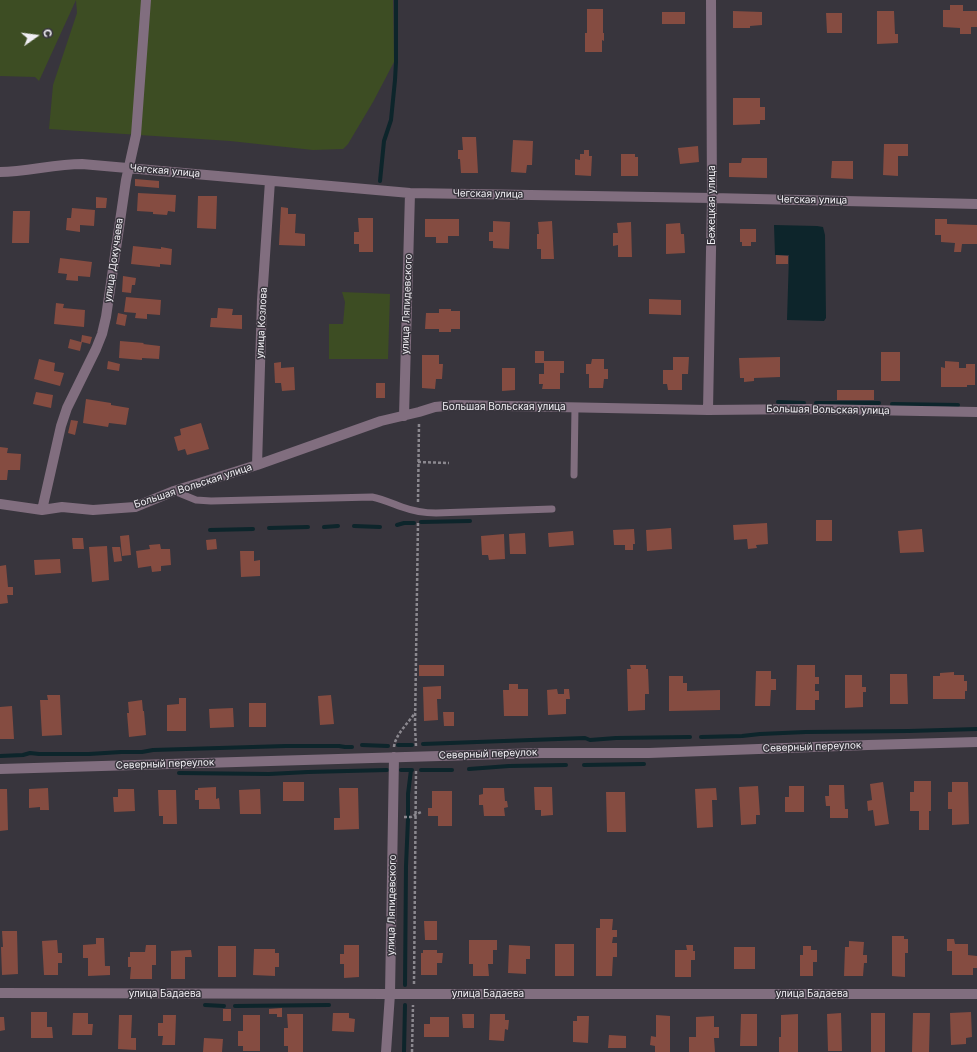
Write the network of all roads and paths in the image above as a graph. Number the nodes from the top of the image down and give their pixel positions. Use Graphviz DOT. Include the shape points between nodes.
graph roads {
  1 [pos="146,0"];
  2 [pos="711,0"];
  3 [pos="128,168"];
  4 [pos="0,172"];
  5 [pos="270,181"];
  6 [pos="410,193"];
  7 [pos="712,198"];
  8 [pos="977,204"];
  9 [pos="575,407"];
  10 [pos="708,410"];
  11 [pos="419,412"];
  12 [pos="977,412"];
  13 [pos="404,416"];
  14 [pos="418,462"];
  15 [pos="449,463"];
  16 [pos="257,465"];
  17 [pos="574,475"];
  18 [pos="174,491"];
  19 [pos="0,504"];
  20 [pos="552,509"];
  21 [pos="42,510"];
  22 [pos="418,511"];
  23 [pos="416,712"];
  24 [pos="977,742"];
  25 [pos="394,757"];
  26 [pos="416,757"];
  27 [pos="0,769"];
  28 [pos="421,812"];
  29 [pos="416,814"];
  30 [pos="405,817"];
  31 [pos="0,993"];
  32 [pos="390,994"];
  33 [pos="414,994"];
  34 [pos="977,994"];
  35 [pos="386,1052"];
  36 [pos="412,1052"];
  1 -- 3 [label="street, улица Докучаева" via="137,129"];
  2 -- 7 [label="street, Бежецкая улица"];
  3 -- 4 [label="street, Чегская улица" via="68,164"];
  3 -- 5 [label="street, Чегская улица"];
  3 -- 21 [label="street, улица Докучаева" via="102,334 67,408"];
  5 -- 6 [label="street, Чегская улица"];
  5 -- 16 [label="street, улица Козлова" via="262,300"];
  6 -- 7 [label="street, Чегская улица"];
  6 -- 13 [label="street, улица Ляпидевского"];
  7 -- 8 [label="street, Чегская улица"];
  7 -- 10 [label="street, Бежецкая улица"];
  9 -- 10 [label="street, Большая Вольская улица"];
  9 -- 11 [label="street, Большая Вольская улица" via="455,405"];
  9 -- 17 [label="lane"];
  10 -- 12 [label="street, Большая Вольская улица"];
  11 -- 13 [label="street, Большая Вольская улица"];
  11 -- 14 [label="path"];
  13 -- 16 [label="street, Большая Вольская улица" via="381,421"];
  14 -- 15 [label="path"];
  14 -- 22 [label="path"];
  16 -- 18 [label="street, Большая Вольская улица"];
  18 -- 21 [label="street, Большая Вольская улица" via="135,507 93,510 62,507"];
  18 -- 22 [label="lane" via="196,500 211,501 372,497"];
  19 -- 21 [label="street, Большая Вольская улица"];
  20 -- 22 [label="lane" via="436,513"];
  22 -- 23 [label="path"];
  23 -- 25 [label="path" via="394,742"];
  23 -- 26 [label="path"];
  24 -- 26 [label="street, Северный переулок" via="649,753 548,752"];
  25 -- 26 [label="street, Северный переулок"];
  25 -- 27 [label="street, Северный переулок"];
  25 -- 32 [label="street, улица Ляпидевского"];
  26 -- 29 [label="path"];
  28 -- 29 [label="path"];
  29 -- 30 [label="path"];
  29 -- 33 [label="path"];
  31 -- 32 [label="street, улица Бадаева"];
  32 -- 33 [label="street, улица Бадаева"];
  32 -- 35 [label="street, улица Ляпидевского"];
  33 -- 34 [label="street, улица Бадаева"];
  33 -- 36 [label="path"];
}
